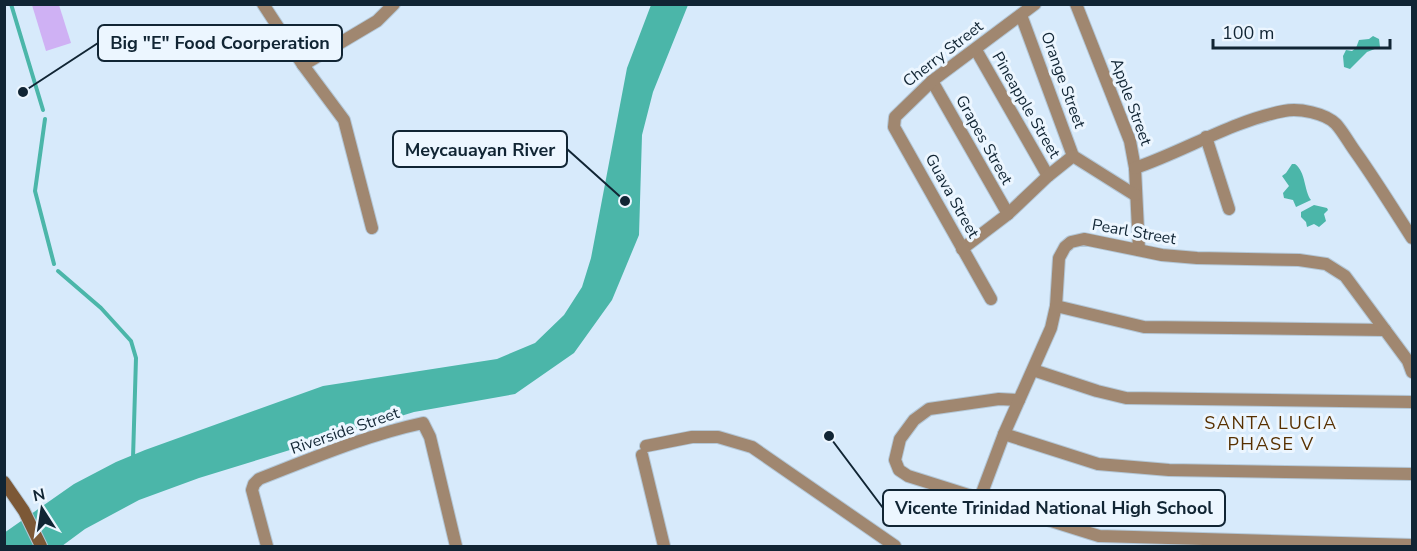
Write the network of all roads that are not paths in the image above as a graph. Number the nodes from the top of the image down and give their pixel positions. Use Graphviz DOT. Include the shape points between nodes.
graph roads {
  1 [pos="263,4"];
  2 [pos="394,4"];
  3 [pos="1035,4"];
  4 [pos="1076,4"];
  5 [pos="1021,15"];
  6 [pos="976,50"];
  7 [pos="303,65"];
  8 [pos="932,81"];
  9 [pos="901,109"];
  10 [pos="1206,137"];
  11 [pos="1073,156"];
  12 [pos="1135,168"];
  13 [pos="1048,176"];
  14 [pos="1135,195"];
  15 [pos="1229,209"];
  16 [pos="1008,214"];
  17 [pos="372,228"];
  18 [pos="1413,238"];
  19 [pos="962,249"];
  20 [pos="1139,250"];
  21 [pos="991,299"];
  22 [pos="1056,306"];
  23 [pos="1385,330"];
  24 [pos="1033,370"];
  25 [pos="1413,372"];
  26 [pos="1019,400"];
  27 [pos="1413,402"];
  28 [pos="1004,434"];
  29 [pos="1413,474"];
  30 [pos="4,482"];
  31 [pos="980,498"];
  32 [pos="1262,544"];
  33 [pos="1413,545"];
  34 [pos="41,546"];
  35 [pos="267,546"];
  36 [pos="456,546"];
  37 [pos="664,546"];
  38 [pos="895,546"];
  1 -- 7 [label="street"];
  2 -- 7 [label="street" via="377,21"];
  3 -- 5 [label="street, Cherry Street"];
  4 -- 12 [label="street, Apple Street" via="1130,141"];
  5 -- 6 [label="street, Cherry Street"];
  5 -- 11 [label="street, Orange Street"];
  6 -- 8 [label="street, Cherry Street"];
  6 -- 13 [label="street, Pineapple Street"];
  7 -- 17 [label="street" via="344,120"];
  8 -- 9 [label="street, Cherry Street"];
  8 -- 16 [label="street, Grapes Street"];
  9 -- 19 [label="street, Guava Street" via="894,127"];
  10 -- 12 [label="street"];
  10 -- 15 [label="street"];
  10 -- 18 [label="street" via="1287,110 1316,114 1335,123"];
  11 -- 13 [label="street"];
  11 -- 14 [label="street"];
  12 -- 14 [label="street, Apple Street"];
  13 -- 16 [label="street"];
  14 -- 20 [label="street, Apple Street"];
  16 -- 19 [label="street"];
  19 -- 21 [label="street, Guava Street"];
  20 -- 22 [label="street, Pearl Street" via="1084,238 1071,242 1059,258"];
  20 -- 23 [label="street, Pearl Street" via="1197,258 1326,264 1346,276"];
  22 -- 23 [label="street" via="1144,327"];
  22 -- 24 [label="street, Pearl Street"];
  23 -- 25 [label="street, Pearl Street"];
  24 -- 26 [label="street, Pearl Street"];
  24 -- 27 [label="street" via="1126,398"];
  26 -- 28 [label="street, Pearl Street"];
  26 -- 31 [label="street" via="929,409 914,420 900,439 895,460 899,470"];
  28 -- 29 [label="street" via="1098,464 1169,470"];
  28 -- 31 [label="street, Pearl Street"];
  30 -- 34 [label="main road"];
  31 -- 32 [label="street" via="1099,536"];
  32 -- 33 [label="street"];
  35 -- 36 [label="street, Riverside Street" via="252,490 259,479 423,423 430,437"];
  37 -- 38 [label="street" via="644,450 692,437 718,437 752,447"];
}
